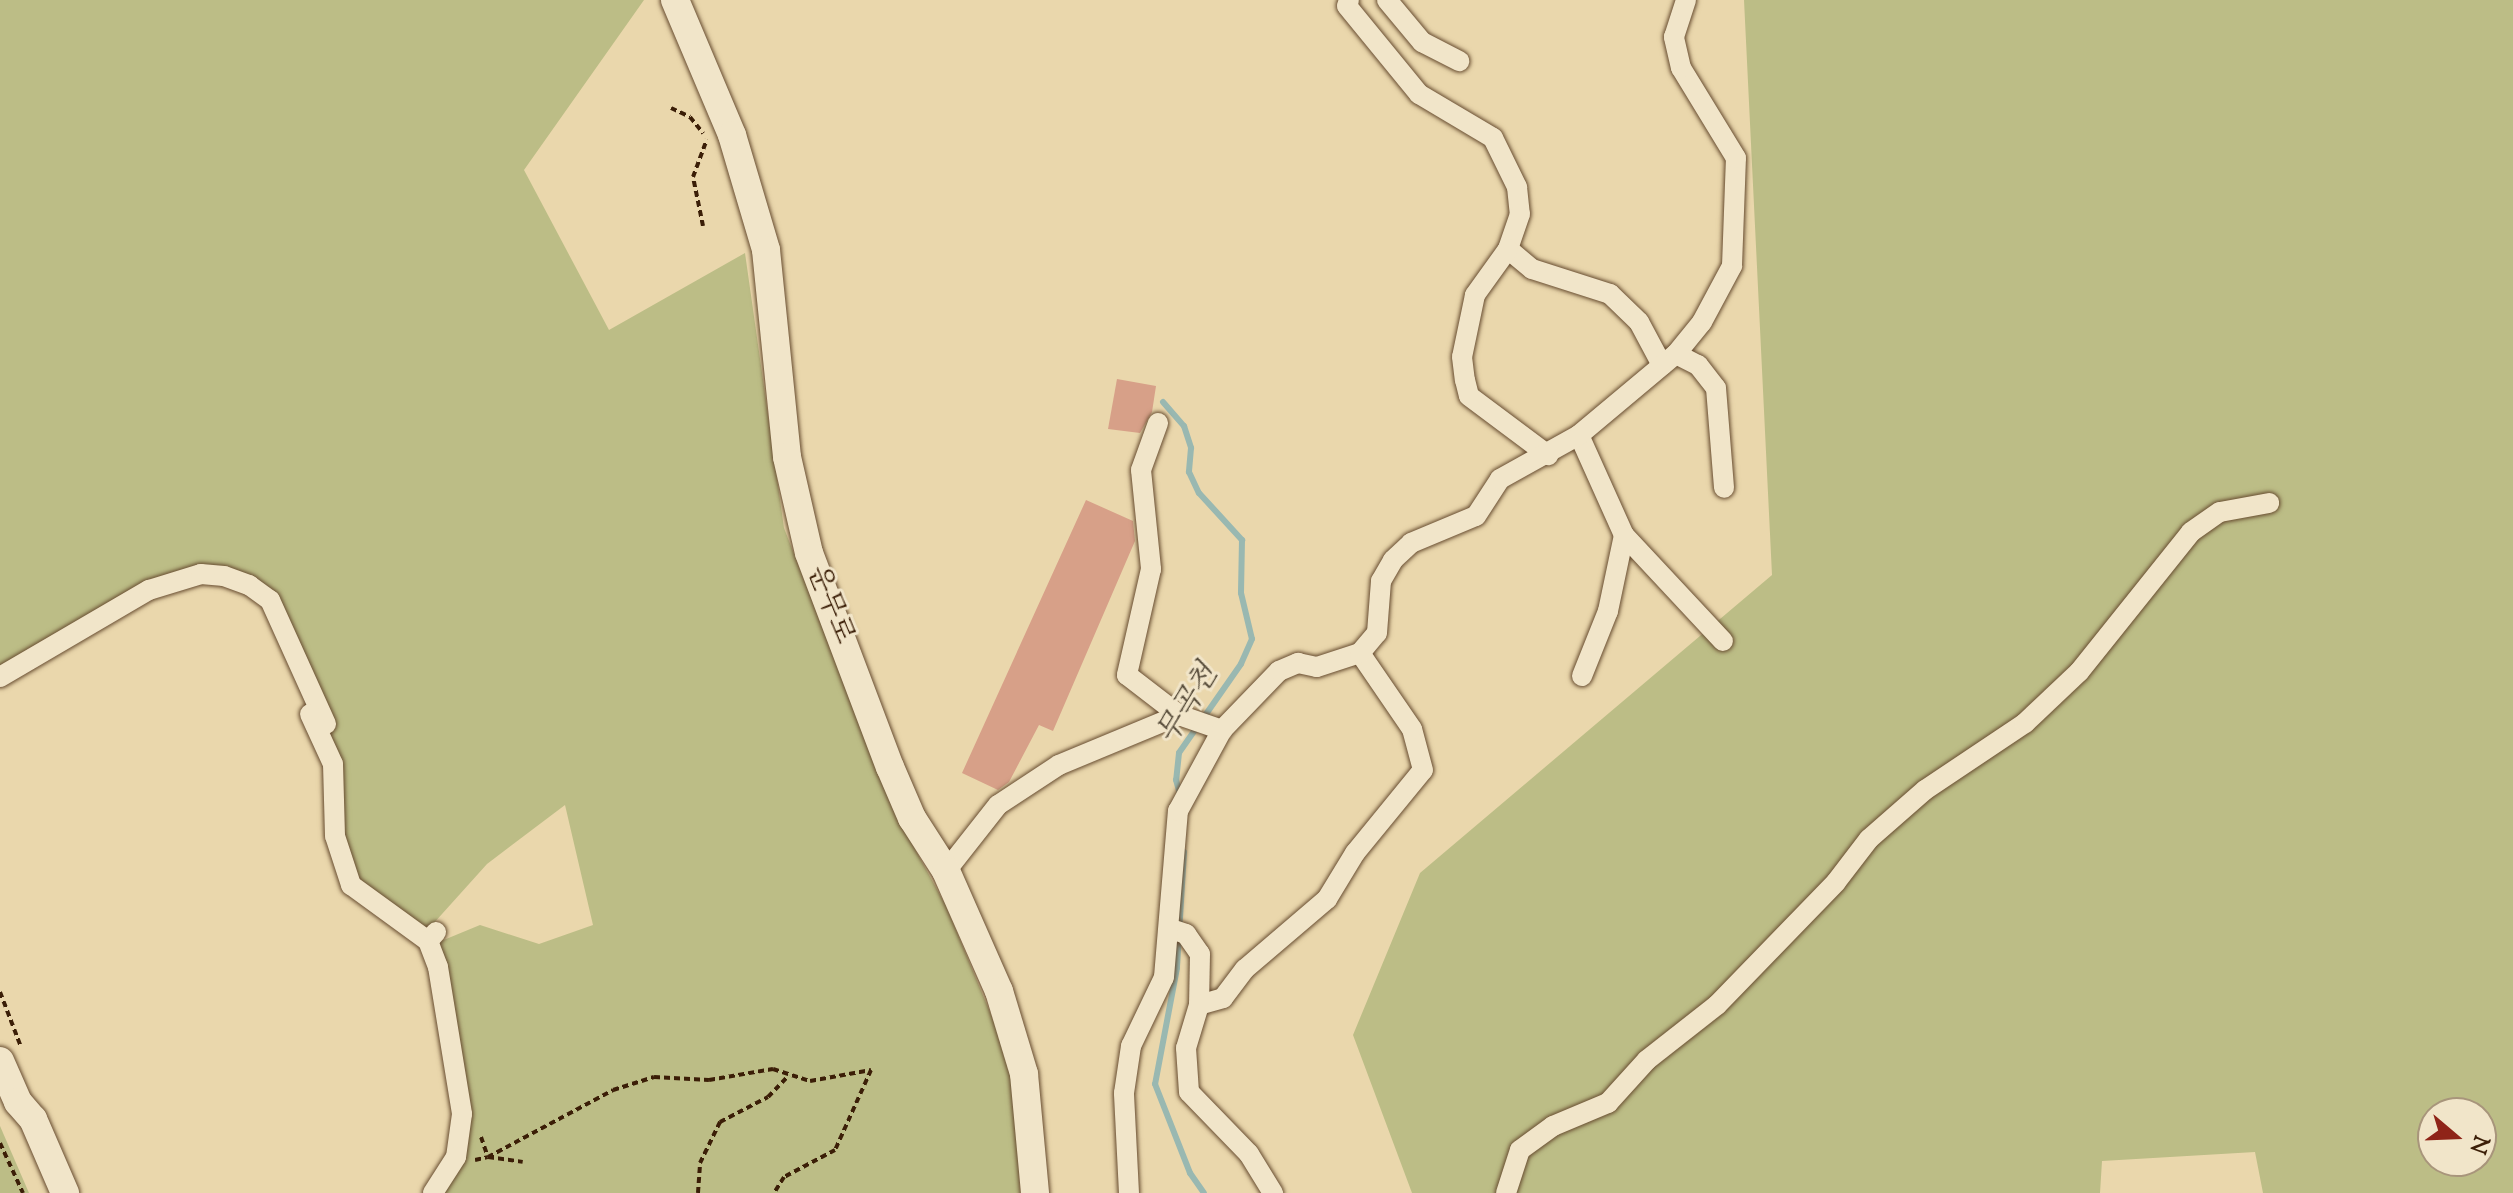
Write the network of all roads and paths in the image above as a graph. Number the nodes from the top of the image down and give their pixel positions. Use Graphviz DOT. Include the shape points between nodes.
graph roads {
  1 [pos="675,0"];
  2 [pos="1349,0"];
  3 [pos="1387,0"];
  4 [pos="1686,0"];
  5 [pos="1459,61"];
  6 [pos="671,108"];
  7 [pos="720,136"];
  8 [pos="703,226"];
  9 [pos="1508,249"];
  10 [pos="1669,359"];
  11 [pos="1158,423"];
  12 [pos="1579,435"];
  13 [pos="1548,455"];
  14 [pos="1724,488"];
  15 [pos="2269,503"];
  16 [pos="1624,535"];
  17 [pos="1723,641"];
  18 [pos="1360,653"];
  19 [pos="1582,676"];
  20 [pos="0,677"];
  21 [pos="313,690"];
  22 [pos="1179,715"];
  23 [pos="326,724"];
  24 [pos="1222,730"];
  25 [pos="946,871"];
  26 [pos="1179,931"];
  27 [pos="1199,1005"];
  28 [pos="0,1061"];
  29 [pos="789,1075"];
  30 [pos="18,1102"];
  31 [pos="0,1143"];
  32 [pos="488,1157"];
  33 [pos="523,1162"];
  34 [pos="440,1186"];
  35 [pos="23,1193"];
  36 [pos="47,1193"];
  37 [pos="65,1193"];
  38 [pos="698,1193"];
  39 [pos="774,1193"];
  40 [pos="1035,1193"];
  41 [pos="1129,1193"];
  42 [pos="1273,1193"];
  43 [pos="1506,1193"];
  1 -- 7 [label="street, 운무로"];
  2 -- 9 [label="street" via="1347,6 1419,94 1493,138 1499,160 1517,187 1520,214"];
  3 -- 5 [label="street" via="1422,42"];
  4 -- 10 [label="street" via="1674,37 1678,58 1736,158 1736,206 1732,266 1702,322"];
  6 -- 7 [label="path"];
  7 -- 8 [label="path" via="693,177"];
  7 -- 25 [label="street, 운무로" via="766,250 787,457 809,553 890,767 912,818"];
  9 -- 10 [label="street" via="1532,269 1610,294"];
  9 -- 13 [label="street" via="1475,295 1462,357 1465,380 1469,396"];
  10 -- 12 [label="street"];
  10 -- 14 [label="street" via="1698,365 1716,388"];
  11 -- 22 [label="street" via="1141,470 1151,569 1127,675"];
  12 -- 13 [label="street"];
  12 -- 16 [label="street"];
  13 -- 18 [label="street" via="1500,479 1476,516 1411,543 1393,560 1381,581 1377,633"];
  15 -- 43 [label="street" via="2220,512 2191,532 2079,672 2025,723 1925,790 1869,839 1836,882 1717,1005 1647,1060 1608,1103 1553,1126 1520,1150"];
  16 -- 17 [label="street"];
  16 -- 19 [label="street" via="1608,611"];
  18 -- 24 [label="street" via="1317,667 1298,663 1279,671"];
  18 -- 27 [label="street" via="1412,729 1423,770 1355,853 1327,899 1245,969 1223,998"];
  20 -- 21 [label="street" via="149,590 201,574 249,585 270,600"];
  21 -- 23 [label="street"];
  21 -- 34 [label="street" via="310,714 333,764 335,836 351,885 432,936 462,1114 462,1137"];
  22 -- 24 [label="street"];
  22 -- 25 [label="street" via="1059,765 1011,797"];
  24 -- 26 [label="street" via="1178,811"];
  25 -- 40 [label="street, 운무로" via="999,991 1024,1074"];
  26 -- 27 [label="street" via="1200,954"];
  26 -- 41 [label="street" via="1131,1046 1124,1093"];
  27 -- 42 [label="street" via="1186,1048 1189,1092 1249,1154"];
  28 -- 30 [label="street"];
  29 -- 32 [label="path" via="759,1069 709,1080 671,1075 633,1082"];
  29 -- 38 [label="path" via="768,1097 720,1122 700,1163"];
  29 -- 39 [label="path" via="810,1081 863,1068 872,1074 851,1106 835,1150 784,1177"];
  30 -- 36 [label="street" via="18,1125"];
  30 -- 37 [label="street" via="30,1112"];
  31 -- 35 [label="path"];
  32 -- 33 [label="path"];
  32 -- 34 [label="path"];
}
